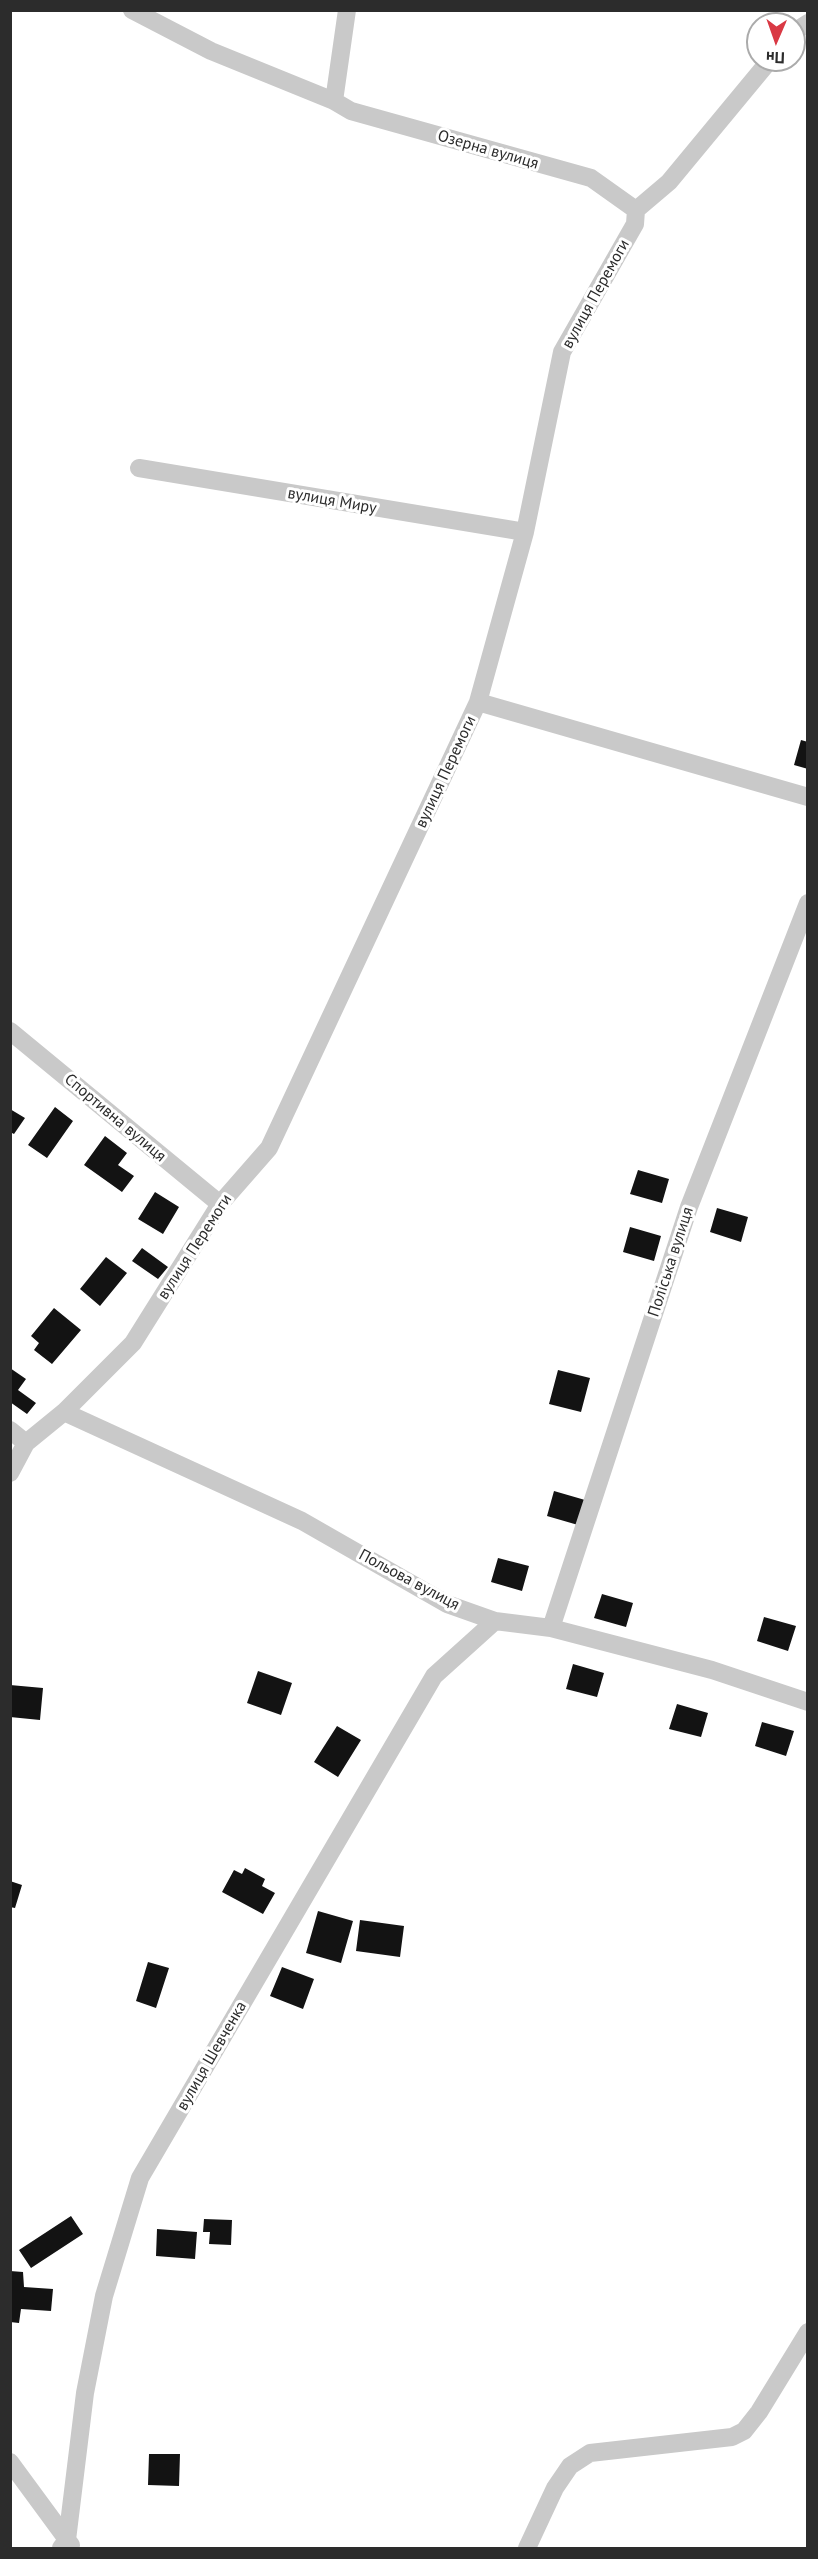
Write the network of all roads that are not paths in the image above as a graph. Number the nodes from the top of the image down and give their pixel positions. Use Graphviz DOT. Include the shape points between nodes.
graph roads {
  1 [pos="132,10"];
  2 [pos="347,10"];
  3 [pos="760,72"];
  4 [pos="334,101"];
  5 [pos="636,210"];
  6 [pos="140,468"];
  7 [pos="525,532"];
  8 [pos="478,702"];
  9 [pos="807,797"];
  10 [pos="807,903"];
  11 [pos="10,1031"];
  12 [pos="220,1204"];
  13 [pos="64,1412"];
  14 [pos="10,1430"];
  15 [pos="27,1443"];
  16 [pos="10,1473"];
  17 [pos="495,1621"];
  18 [pos="551,1628"];
  19 [pos="807,1702"];
  20 [pos="807,2332"];
  21 [pos="10,2462"];
  22 [pos="67,2546"];
  23 [pos="527,2548"];
  1 -- 4 [label="street, Озерна вулиця" via="212,51"];
  2 -- 4 [label="street"];
  3 -- 5 [label="street" via="669,182"];
  4 -- 5 [label="street, Озерна вулиця" via="351,111 591,178"];
  5 -- 7 [label="street, вулиця Перемоги" via="635,224 562,352"];
  6 -- 7 [label="street, вулиця Миру"];
  7 -- 8 [label="street, вулиця Перемоги"];
  8 -- 9 [label="street"];
  8 -- 12 [label="street, вулиця Перемоги" via="269,1148"];
  10 -- 18 [label="street, Поліська вулиця" via="689,1207"];
  11 -- 12 [label="street, Спортивна вулиця"];
  12 -- 13 [label="street, вулиця Перемоги" via="133,1343"];
  13 -- 15 [label="street, вулиця Перемоги"];
  13 -- 17 [label="street, Польова вулиця" via="302,1521 447,1604"];
  14 -- 15 [label="street"];
  15 -- 16 [label="street, вулиця Перемоги"];
  17 -- 18 [label="street, Польова вулиця"];
  17 -- 22 [label="street, вулиця Шевченка" via="434,1676 140,2178 102,2306 85,2393"];
  18 -- 19 [label="street, Польова вулиця" via="712,1670"];
  20 -- 23 [label="street" via="744,2431 732,2437 590,2453 570,2466 555,2488"];
  21 -- 22 [label="street"];
}
